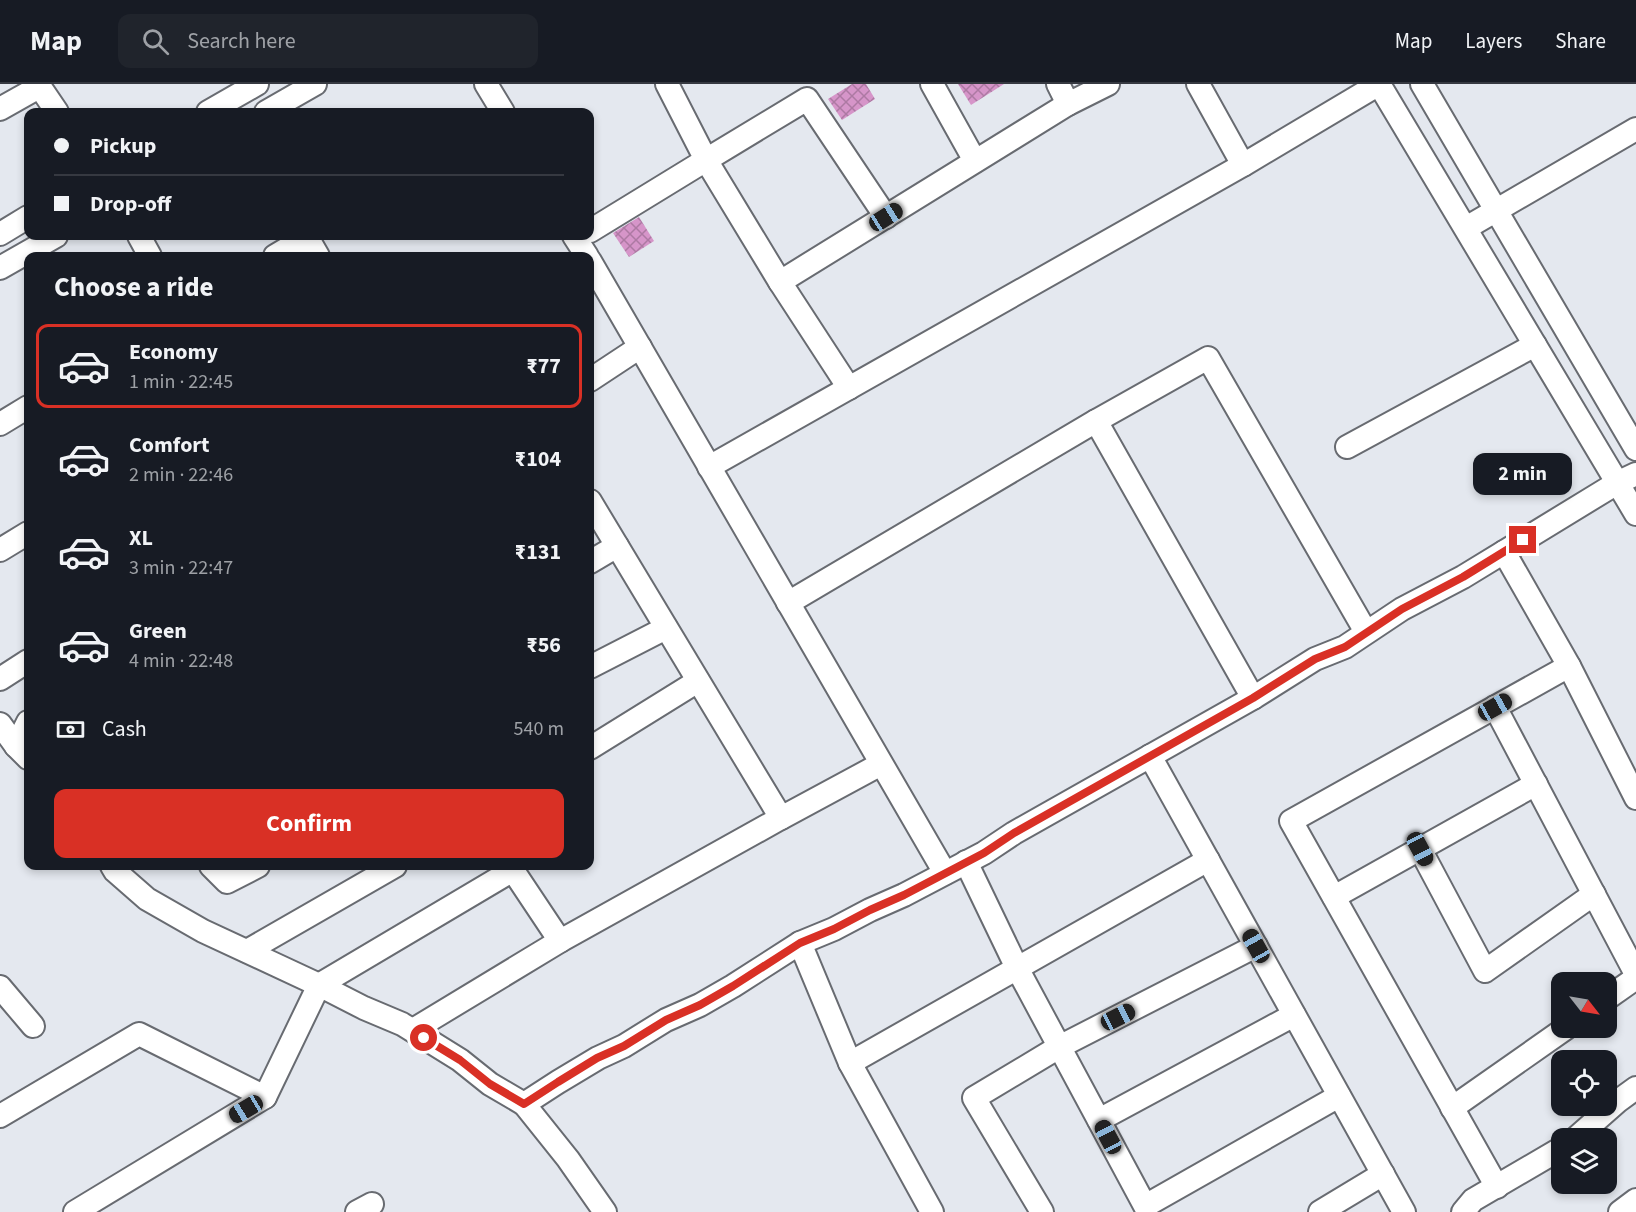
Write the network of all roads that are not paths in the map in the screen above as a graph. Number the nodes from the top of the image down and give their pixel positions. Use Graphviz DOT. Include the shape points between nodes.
graph roads {
  1 [pos="257,84"];
  2 [pos="486,84"];
  3 [pos="667,84"];
  4 [pos="932,84"];
  5 [pos="1108,84"];
  6 [pos="1198,84"];
  7 [pos="1379,84"];
  8 [pos="1422,84"];
  9 [pos="38,85"];
  10 [pos="304,87"];
  11 [pos="1063,94"];
  12 [pos="54,108"];
  13 [pos="215,108"];
  14 [pos="272,108"];
  15 [pos="501,108"];
  16 [pos="0,109"];
  17 [pos="1636,129"];
  18 [pos="706,160"];
  19 [pos="975,161"];
  20 [pos="1243,165"];
  21 [pos="1496,211"];
  22 [pos="886,217"];
  23 [pos="24,219"];
  24 [pos="1466,228"];
  25 [pos="594,231"];
  26 [pos="0,234"];
  27 [pos="49,240"];
  28 [pos="311,241"];
  29 [pos="28,252"];
  30 [pos="285,252"];
  31 [pos="24,254"];
  32 [pos="0,268"];
  33 [pos="594,268"];
  34 [pos="780,282"];
  35 [pos="1535,345"];
  36 [pos="640,347"];
  37 [pos="594,377"];
  38 [pos="849,388"];
  39 [pos="24,409"];
  40 [pos="1096,421"];
  41 [pos="0,424"];
  42 [pos="1347,447"];
  43 [pos="1636,449"];
  44 [pos="709,467"];
  45 [pos="1627,478"];
  46 [pos="594,508"];
  47 [pos="1636,514"];
  48 [pos="24,535"];
  49 [pos="617,546"];
  50 [pos="0,550"];
  51 [pos="1504,552"];
  52 [pos="594,560"];
  53 [pos="788,603"];
  54 [pos="666,628"];
  55 [pos="1366,632"];
  56 [pos="24,664"];
  57 [pos="594,665"];
  58 [pos="1569,666"];
  59 [pos="0,679"];
  60 [pos="698,681"];
  61 [pos="1253,698"];
  62 [pos="1495,707"];
  63 [pos="0,724"];
  64 [pos="594,746"];
  65 [pos="22,752"];
  66 [pos="1150,756"];
  67 [pos="881,764"];
  68 [pos="1536,784"];
  69 [pos="1636,798"];
  70 [pos="781,818"];
  71 [pos="1420,849"];
  72 [pos="1208,860"];
  73 [pos="966,862"];
  74 [pos="114,870"];
  75 [pos="215,870"];
  76 [pos="250,870"];
  77 [pos="509,870"];
  78 [pos="513,870"];
  79 [pos="368,872"];
  80 [pos="945,873"];
  81 [pos="1594,894"];
  82 [pos="1334,897"];
  83 [pos="560,941"];
  84 [pos="800,943"];
  85 [pos="1256,946"];
  86 [pos="247,951"];
  87 [pos="1017,968"];
  88 [pos="1636,976"];
  89 [pos="319,985"];
  90 [pos="0,987"];
  91 [pos="1617,991"];
  92 [pos="1294,1015"];
  93 [pos="33,1026"];
  94 [pos="413,1030"];
  95 [pos="1552,1038"];
  96 [pos="1059,1047"];
  97 [pos="850,1063"];
  98 [pos="1636,1088"];
  99 [pos="1339,1096"];
  100 [pos="265,1097"];
  101 [pos="524,1104"];
  102 [pos="1452,1108"];
  103 [pos="0,1116"];
  104 [pos="1099,1120"];
  105 [pos="1587,1128"];
  106 [pos="1551,1155"];
  107 [pos="1383,1174"];
  108 [pos="1497,1187"];
  109 [pos="1636,1200"];
  110 [pos="1141,1210"];
  111 [pos="75,1212"];
  112 [pos="605,1212"];
  113 [pos="932,1212"];
  114 [pos="1042,1212"];
  115 [pos="1320,1212"];
  116 [pos="1404,1212"];
  117 [pos="1463,1212"];
  118 [pos="1620,1212"];
  1 -- 13 [label="street"];
  2 -- 15 [label="street"];
  3 -- 18 [label="street"];
  4 -- 19 [label="street"];
  5 -- 11 [label="street"];
  6 -- 20 [label="street"];
  7 -- 20 [label="street"];
  7 -- 24 [label="street"];
  8 -- 21 [label="street"];
  9 -- 12 [label="street"];
  9 -- 16 [label="street"];
  10 -- 14 [label="street"];
  11 -- 19 [label="street"];
  17 -- 21 [label="street"];
  18 -- 22 [label="street" via="807,99"];
  18 -- 25 [label="street"];
  18 -- 34 [label="street"];
  19 -- 22 [label="street"];
  20 -- 38 [label="street"];
  21 -- 24 [label="street"];
  21 -- 43 [label="street"];
  22 -- 34 [label="street"];
  23 -- 26 [label="street"];
  24 -- 35 [label="street"];
  27 -- 29 [label="street"];
  28 -- 30 [label="street"];
  31 -- 32 [label="street"];
  33 -- 36 [label="street"];
  34 -- 38 [label="street"];
  35 -- 42 [label="street"];
  35 -- 45 [label="street"];
  36 -- 37 [label="street"];
  36 -- 44 [label="street"];
  38 -- 44 [label="street"];
  39 -- 41 [label="street"];
  40 -- 53 [label="street"];
  40 -- 55 [label="street" via="1208,358"];
  40 -- 61 [label="street"];
  44 -- 53 [label="street"];
  45 -- 47 [label="street"];
  45 -- 51 [label="street"];
  46 -- 49 [label="street"];
  48 -- 50 [label="street"];
  49 -- 52 [label="street"];
  49 -- 54 [label="street"];
  51 -- 55 [label="street"];
  51 -- 58 [label="street"];
  53 -- 67 [label="street"];
  54 -- 57 [label="street"];
  54 -- 60 [label="street"];
  55 -- 61 [label="street"];
  56 -- 59 [label="street"];
  58 -- 62 [label="street"];
  58 -- 69 [label="street"];
  60 -- 64 [label="street"];
  60 -- 70 [label="street"];
  61 -- 66 [label="street"];
  62 -- 68 [label="street"];
  62 -- 82 [label="street" via="1291,821"];
  63 -- 65 [label="street"];
  66 -- 72 [label="street"];
  66 -- 73 [label="street"];
  67 -- 70 [label="street"];
  67 -- 80 [label="street"];
  68 -- 71 [label="street"];
  68 -- 81 [label="street"];
  70 -- 83 [label="street"];
  71 -- 81 [label="street" via="1485,971"];
  71 -- 82 [label="street"];
  72 -- 85 [label="street"];
  72 -- 87 [label="street"];
  73 -- 80 [label="street"];
  73 -- 87 [label="street"];
  74 -- 86 [label="street" via="147,899"];
  75 -- 76 [label="street" via="227,882"];
  77 -- 89 [label="street"];
  78 -- 83 [label="street"];
  79 -- 86 [label="street"];
  80 -- 84 [label="street"];
  81 -- 88 [label="street"];
  82 -- 102 [label="street"];
  83 -- 94 [label="street"];
  84 -- 97 [label="street"];
  84 -- 101 [label="street" via="733,986 597,1058"];
  85 -- 92 [label="street"];
  85 -- 96 [label="street"];
  86 -- 89 [label="street"];
  87 -- 96 [label="street"];
  87 -- 97 [label="street"];
  88 -- 91 [label="street"];
  89 -- 94 [label="street"];
  89 -- 100 [label="street"];
  90 -- 93 [label="street"];
  92 -- 99 [label="street"];
  92 -- 104 [label="street"];
  94 -- 101 [label="street"];
  95 -- 102 [label="street"];
  96 -- 104 [label="street"];
  96 -- 114 [label="street" via="974,1098"];
  97 -- 113 [label="street"];
  98 -- 105 [label="street"];
  99 -- 107 [label="street"];
  99 -- 110 [label="street"];
  100 -- 103 [label="street" via="138,1034"];
  100 -- 111 [label="street"];
  101 -- 112 [label="street"];
  102 -- 108 [label="street"];
  104 -- 110 [label="street"];
  106 -- 108 [label="street"];
  107 -- 115 [label="street"];
  107 -- 116 [label="street"];
  108 -- 117 [label="street" via="1473,1200"];
  109 -- 118 [label="street"];
}
